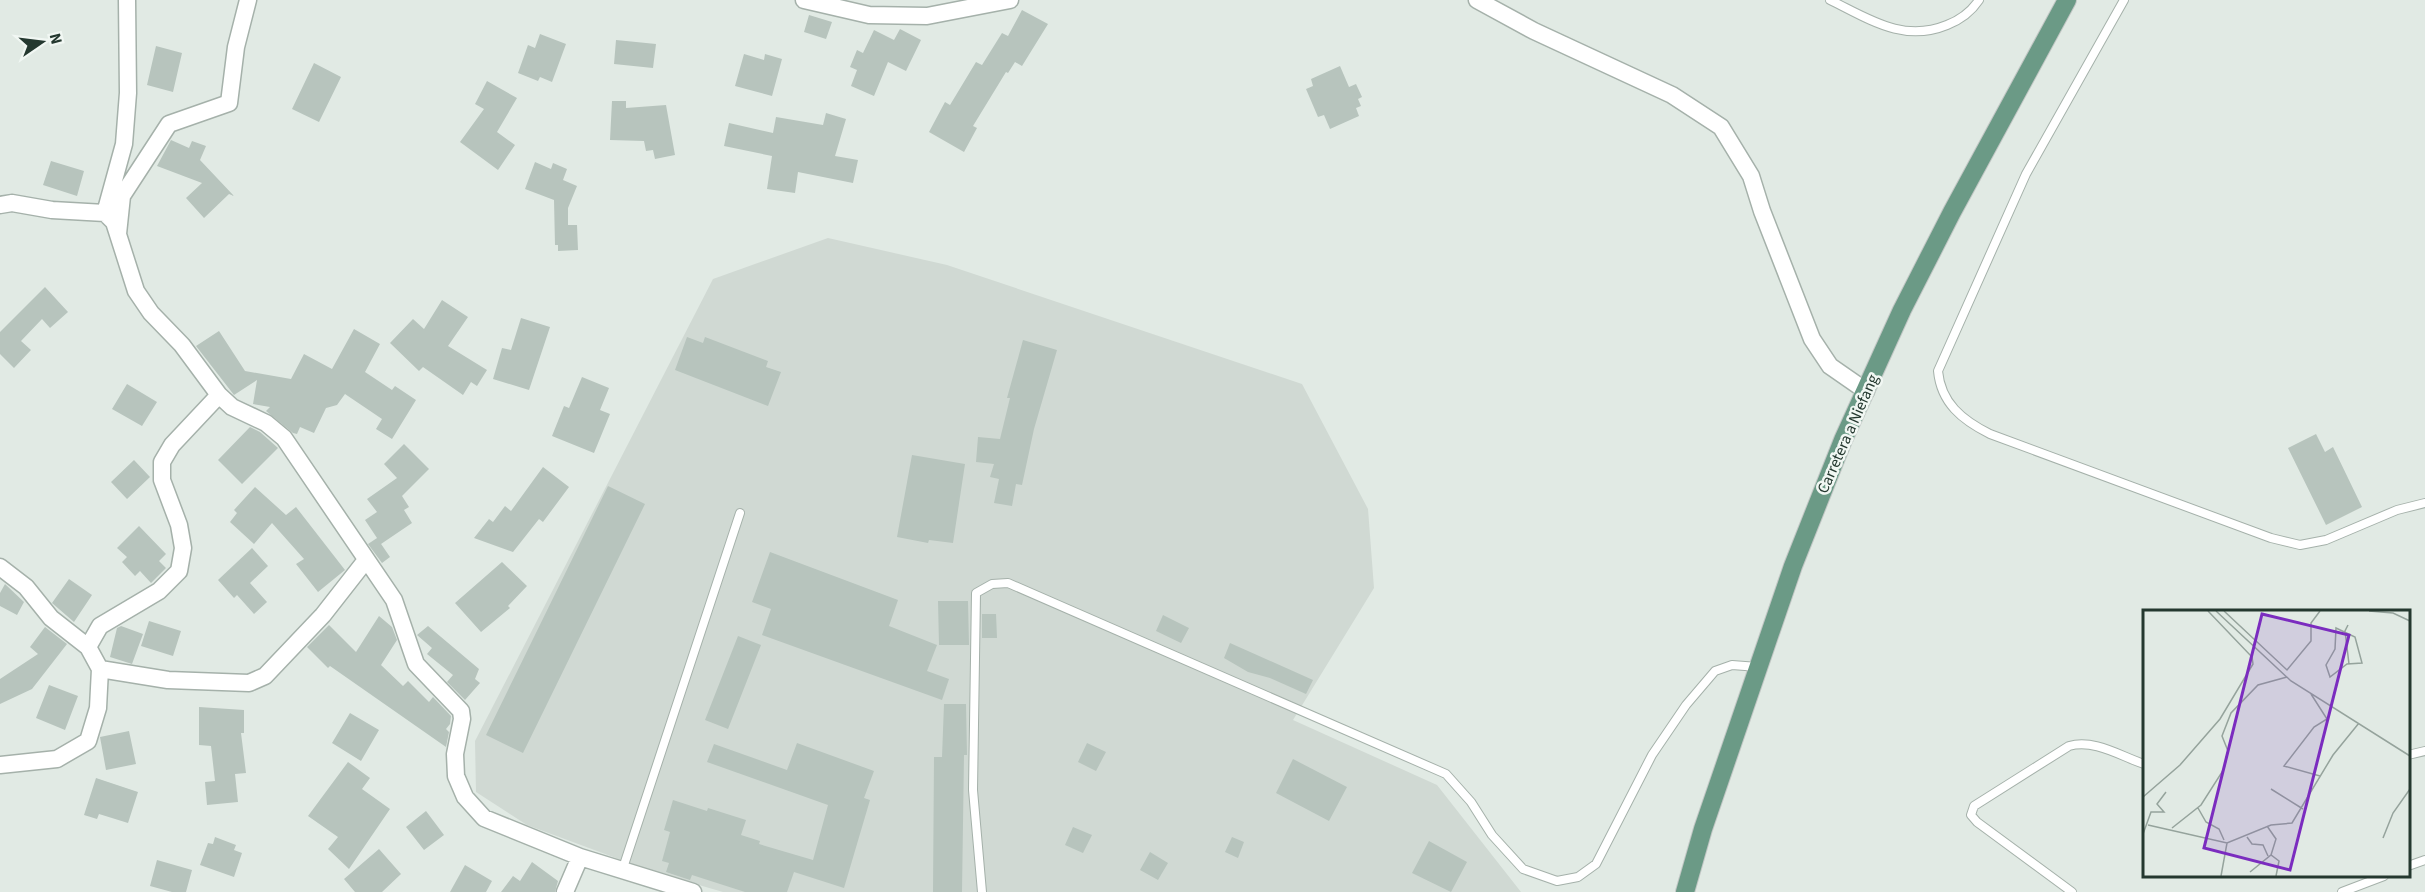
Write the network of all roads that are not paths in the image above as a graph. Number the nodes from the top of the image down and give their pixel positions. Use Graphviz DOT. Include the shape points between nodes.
graph roads {
  1 [pos="127,0"];
  2 [pos="248,0"];
  3 [pos="804,0"];
  4 [pos="1010,0"];
  5 [pos="1477,0"];
  6 [pos="1830,0"];
  7 [pos="1979,0"];
  8 [pos="2067,0"];
  9 [pos="2124,0"];
  10 [pos="0,205"];
  11 [pos="105,213"];
  12 [pos="118,235"];
  13 [pos="1866,391"];
  14 [pos="219,395"];
  15 [pos="2425,503"];
  16 [pos="740,513"];
  17 [pos="366,560"];
  18 [pos="0,567"];
  19 [pos="88,646"];
  20 [pos="1758,667"];
  21 [pos="100,669"];
  22 [pos="2425,751"];
  23 [pos="2410,756"];
  24 [pos="2143,763"];
  25 [pos="0,765"];
  26 [pos="580,857"];
  27 [pos="2425,860"];
  28 [pos="2410,866"];
  29 [pos="622,871"];
  30 [pos="2381,877"];
  31 [pos="564,892"];
  32 [pos="693,892"];
  33 [pos="982,892"];
  34 [pos="1685,892"];
  35 [pos="2072,892"];
  36 [pos="2342,892"];
  1 -- 11 [label="street" via="124,144"];
  2 -- 12 [label="street" via="236,47 229,103 169,124 122,196"];
  3 -- 4 [label="street" via="869,15 927,16"];
  5 -- 13 [label="street" via="1672,95 1721,127 1751,176 1812,339 1830,366"];
  6 -- 7 [label="lane" via="1908,33 1936,30 1960,20"];
  8 -- 13 [label="main road, Carretera a Niefang" via="1952,212"];
  9 -- 15 [label="lane" via="2026,174 1938,371 1946,399 1953,409 1990,434 2271,538 2300,545 2326,540 2397,510"];
  10 -- 11 [label="street"];
  11 -- 12 [label="street" via="114,222"];
  12 -- 14 [label="street" via="136,291"];
  13 -- 20 [label="main road, Carretera a Niefang" via="1797,556"];
  14 -- 17 [label="street" via="284,438"];
  14 -- 19 [label="street" via="172,445 162,462 162,480 183,548 179,571 159,591 100,626"];
  16 -- 29 [label="lane"];
  17 -- 21 [label="street" via="323,615 257,680 168,680"];
  17 -- 26 [label="street" via="400,611 416,664 461,711 456,776 465,797 484,818"];
  18 -- 19 [label="street" via="26,587 51,618"];
  19 -- 21 [label="street"];
  20 -- 33 [label="lane" via="1732,665 1715,671 1652,755 1596,864 1578,877 1557,881 1523,869 1446,774 1008,583 992,584 976,593 973,790"];
  20 -- 34 [label="main road, Carretera a Niefang"];
  21 -- 25 [label="street" via="98,708 88,741 57,759"];
  22 -- 23 [label="lane"];
  24 -- 35 [label="lane" via="2092,744 2070,746 1974,806 1971,815 1977,822"];
  26 -- 29 [label="street"];
  26 -- 31 [label="street"];
  27 -- 28 [label="lane"];
  29 -- 32 [label="street"];
  30 -- 36 [label="lane"];
}
